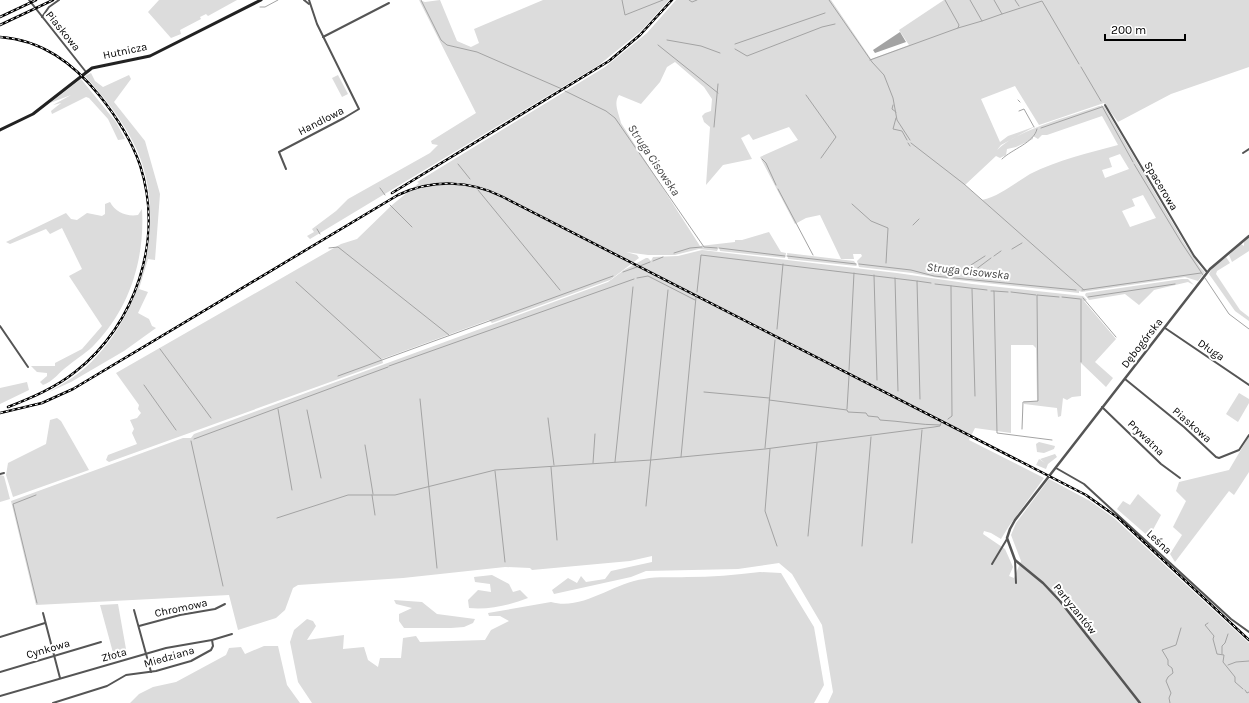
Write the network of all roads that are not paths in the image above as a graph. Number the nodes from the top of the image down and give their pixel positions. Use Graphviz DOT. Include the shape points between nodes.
graph roads {
  1 [pos="29,0"];
  2 [pos="59,0"];
  3 [pos="261,0"];
  4 [pos="304,0"];
  5 [pos="309,0"];
  6 [pos="389,3"];
  7 [pos="310,4"];
  8 [pos="42,18"];
  9 [pos="323,37"];
  10 [pos="86,72"];
  11 [pos="1105,105"];
  12 [pos="0,130"];
  13 [pos="1249,149"];
  14 [pos="1242,153"];
  15 [pos="286,170"];
  16 [pos="1249,236"];
  17 [pos="1207,272"];
  18 [pos="0,326"];
  19 [pos="1164,327"];
  20 [pos="28,366"];
  21 [pos="1124,378"];
  22 [pos="1249,386"];
  23 [pos="1102,407"];
  24 [pos="1249,435"];
  25 [pos="1056,468"];
  26 [pos="4,473"];
  27 [pos="0,474"];
  28 [pos="1180,478"];
  29 [pos="1008,538"];
  30 [pos="1015,560"];
  31 [pos="992,564"];
  32 [pos="1016,583"];
  33 [pos="225,604"];
  34 [pos="134,610"];
  35 [pos="43,613"];
  36 [pos="45,623"];
  37 [pos="139,626"];
  38 [pos="1249,632"];
  39 [pos="232,634"];
  40 [pos="0,637"];
  41 [pos="212,640"];
  42 [pos="102,642"];
  43 [pos="147,654"];
  44 [pos="54,656"];
  45 [pos="0,672"];
  46 [pos="151,672"];
  47 [pos="60,678"];
  48 [pos="0,696"];
  49 [pos="53,703"];
  50 [pos="1140,703"];
  1 -- 8 [label="street, Piaskowa"];
  2 -- 8 [label="street" via="49,7"];
  3 -- 10 [label="main road, Hutnicza" via="150,56 97,67"];
  4 -- 7 [label="street"];
  5 -- 7 [label="street, Handlowa"];
  6 -- 9 [label="street"];
  7 -- 9 [label="street, Handlowa"];
  8 -- 10 [label="street, Piaskowa"];
  9 -- 15 [label="street, Handlowa" via="359,109 279,152"];
  10 -- 12 [label="main road, Hutnicza" via="33,114"];
  11 -- 17 [label="street, Spacerowa" via="1194,256"];
  13 -- 14 [label="street"];
  16 -- 17 [label="street, Dębogórska"];
  17 -- 19 [label="street, Dębogórska"];
  18 -- 20 [label="street"];
  19 -- 21 [label="street, Dębogórska"];
  19 -- 22 [label="street, Długa"];
  21 -- 23 [label="street, Dębogórska"];
  21 -- 24 [label="street, Piaskowa" via="1216,457 1240,449"];
  23 -- 25 [label="street, Dębogórska"];
  23 -- 28 [label="street, Prywatna" via="1161,464"];
  25 -- 29 [label="street" via="1013,523"];
  25 -- 38 [label="street, Leśna" via="1084,484 1231,619"];
  26 -- 27 [label="street"];
  29 -- 30 [label="street"];
  29 -- 31 [label="street"];
  30 -- 32 [label="street"];
  30 -- 50 [label="street, Partyzantów" via="1060,601"];
  33 -- 37 [label="street, Chromowa" via="215,609"];
  34 -- 37 [label="street"];
  35 -- 36 [label="street"];
  36 -- 40 [label="street"];
  36 -- 44 [label="street"];
  37 -- 43 [label="street"];
  39 -- 41 [label="street, Złota"];
  41 -- 43 [label="street, Złota"];
  41 -- 46 [label="street, Miedziana" via="213,648 208,653 179,665"];
  42 -- 44 [label="street, Cynkowa"];
  43 -- 46 [label="street"];
  43 -- 47 [label="street, Złota"];
  44 -- 45 [label="street, Cynkowa"];
  44 -- 47 [label="street"];
  46 -- 49 [label="street, Miedziana" via="126,675 107,686"];
  47 -- 48 [label="street, Złota"];
}
